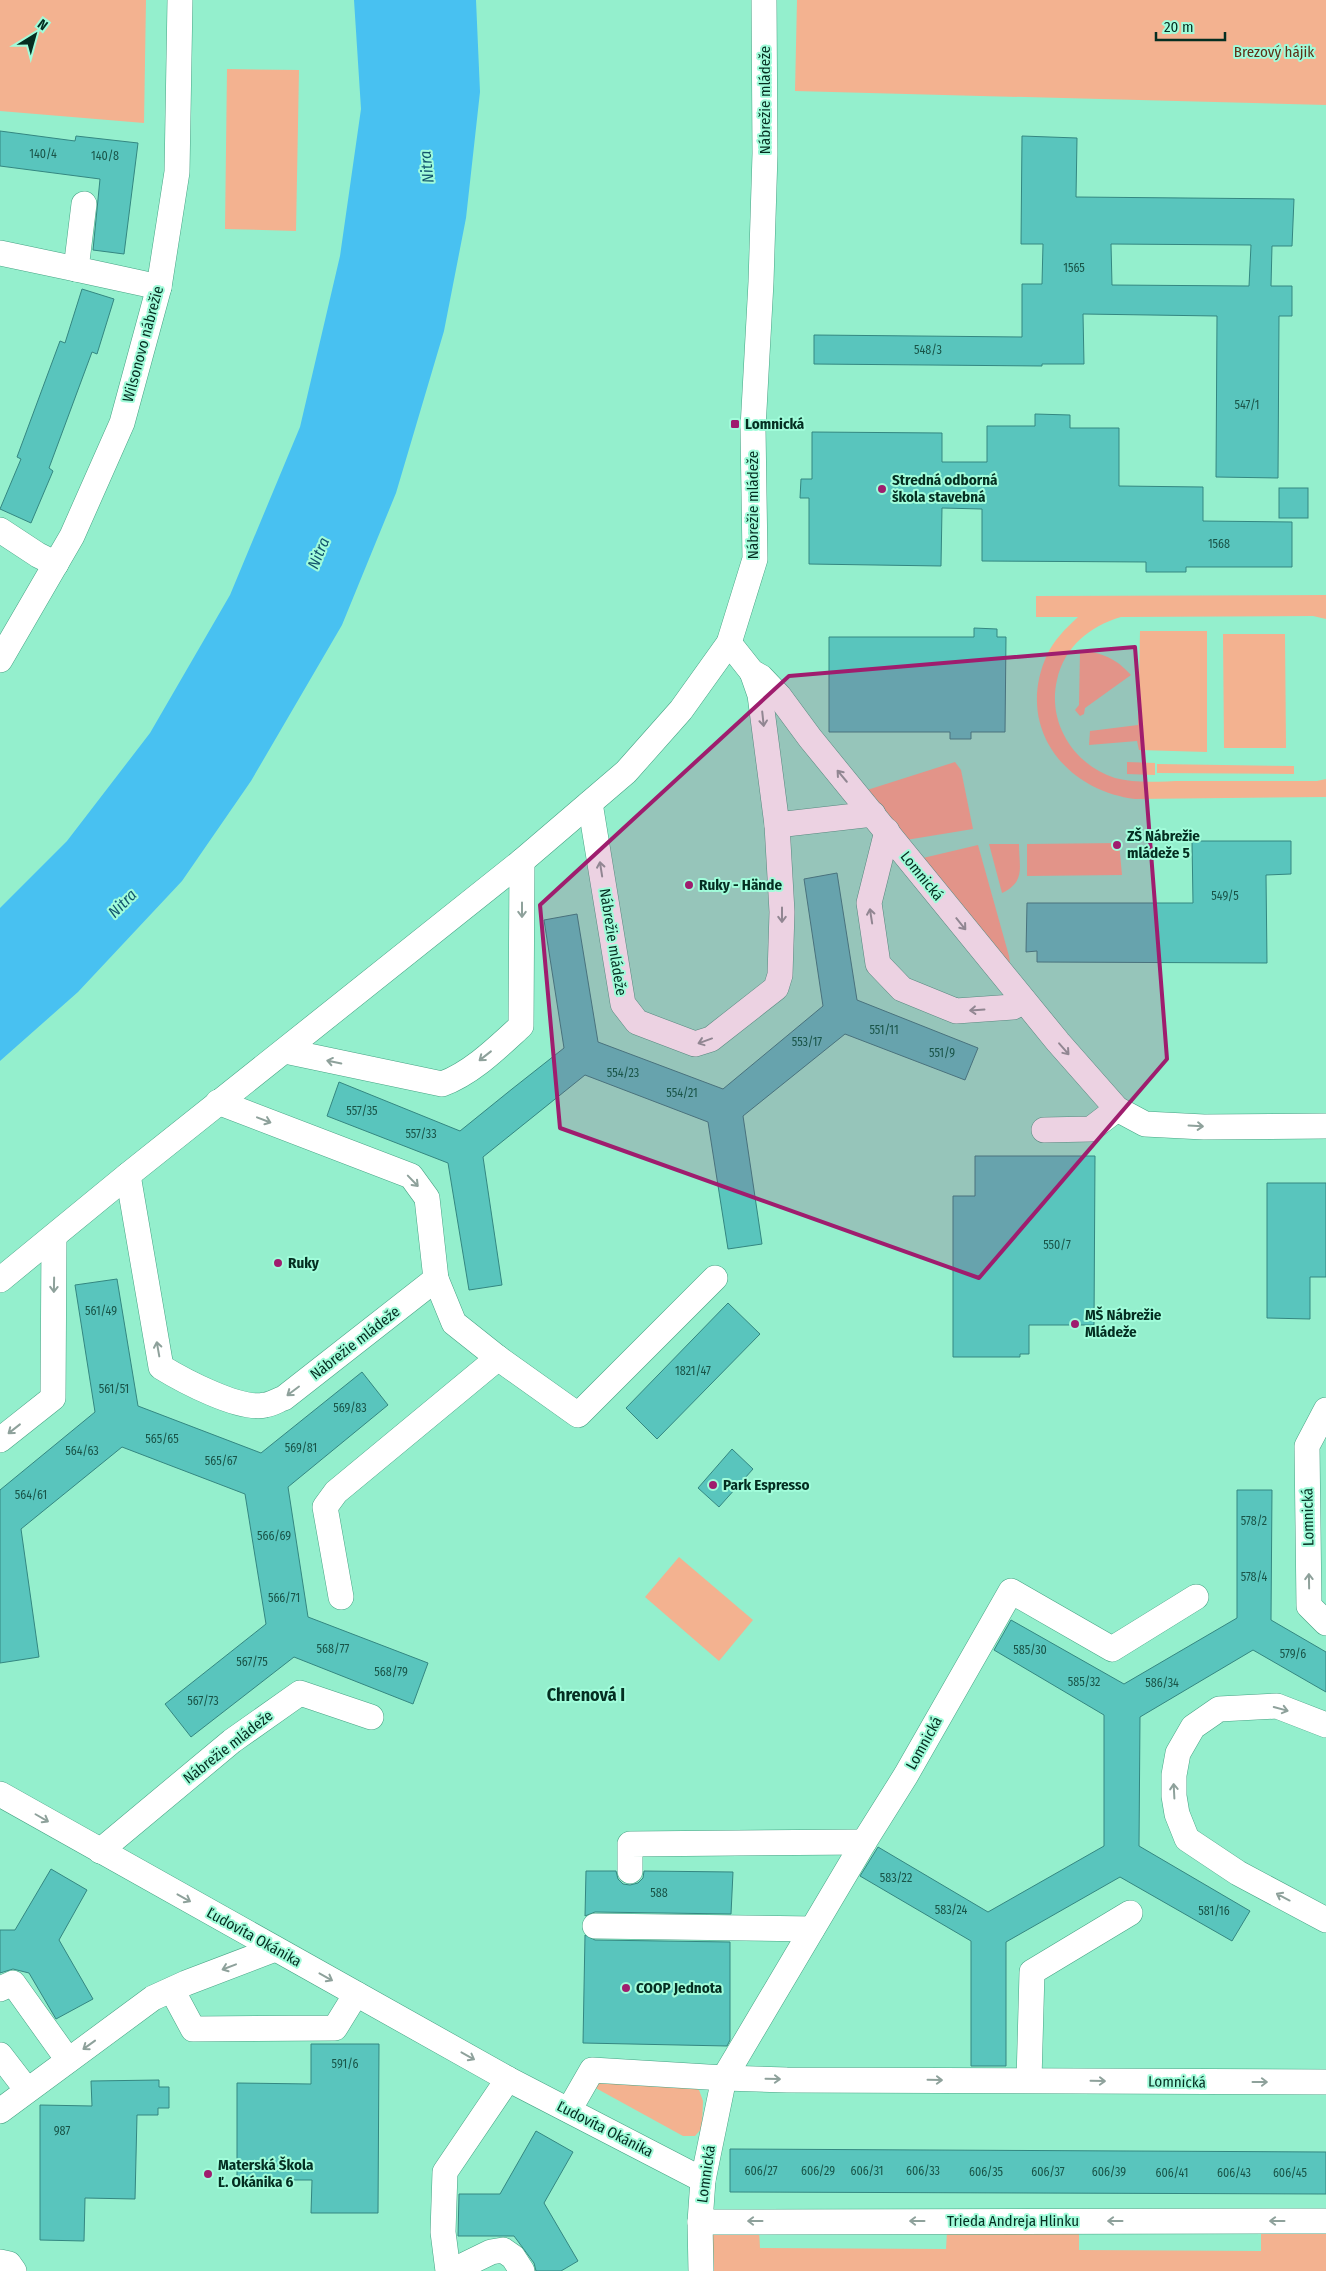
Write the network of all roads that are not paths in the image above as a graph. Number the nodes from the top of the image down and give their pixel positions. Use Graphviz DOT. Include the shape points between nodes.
graph roads {
  1 [pos="180,0"];
  2 [pos="764,0"];
  3 [pos="84,204"];
  4 [pos="0,254"];
  5 [pos="76,269"];
  6 [pos="159,287"];
  7 [pos="0,530"];
  8 [pos="56,564"];
  9 [pos="729,643"];
  10 [pos="0,660"];
  11 [pos="752,672"];
  12 [pos="590,804"];
  13 [pos="880,822"];
  14 [pos="777,825"];
  15 [pos="522,861"];
  16 [pos="1024,1000"];
  17 [pos="285,1051"];
  18 [pos="218,1102"];
  19 [pos="1117,1108"];
  20 [pos="1326,1126"];
  21 [pos="1044,1130"];
  22 [pos="128,1175"];
  23 [pos="54,1237"];
  24 [pos="715,1278"];
  25 [pos="436,1279"];
  26 [pos="0,1280"];
  27 [pos="498,1358"];
  28 [pos="1326,1410"];
  29 [pos="0,1440"];
  30 [pos="341,1597"];
  31 [pos="1196,1597"];
  32 [pos="1326,1623"];
  33 [pos="371,1718"];
  34 [pos="1326,1726"];
  35 [pos="0,1794"];
  36 [pos="864,1842"];
  37 [pos="100,1851"];
  38 [pos="630,1871"];
  39 [pos="1130,1913"];
  40 [pos="1326,1920"];
  41 [pos="595,1926"];
  42 [pos="812,1929"];
  43 [pos="275,1949"];
  44 [pos="0,1989"];
  45 [pos="172,1990"];
  46 [pos="356,1994"];
  47 [pos="0,2055"];
  48 [pos="68,2060"];
  49 [pos="724,2078"];
  50 [pos="508,2079"];
  51 [pos="1029,2080"];
  52 [pos="1326,2082"];
  53 [pos="27,2090"];
  54 [pos="0,2110"];
  55 [pos="569,2110"];
  56 [pos="703,2180"];
  57 [pos="1326,2221"];
  58 [pos="700,2222"];
  59 [pos="0,2262"];
  60 [pos="14,2271"];
  61 [pos="448,2271"];
  62 [pos="452,2271"];
  63 [pos="522,2271"];
  64 [pos="701,2271"];
  1 -- 6 [label="street, Wilsonovo nábrežie" via="177,172"];
  2 -- 9 [label="street, Nábrežie mládeže" via="765,154 753,428 755,559"];
  3 -- 5 [label="street"];
  4 -- 5 [label="street"];
  5 -- 6 [label="street"];
  6 -- 8 [label="street, Wilsonovo nábrežie" via="122,423 72,536"];
  7 -- 8 [label="street"];
  8 -- 10 [label="street, Wilsonovo nábrežie"];
  9 -- 11 [label="street, Lomnická"];
  9 -- 12 [label="street, Nábrežie mládeže" via="660,736"];
  13 -- 11 [label="street, Lomnická, one-way" via="779,696"];
  11 -- 14 [label="street, Nábrežie mládeže, one-way" via="760,695"];
  14 -- 12 [label="street, Nábrežie mládeže, one-way" via="782,912 780,975 776,988 712,1039 695,1044 637,1022 623,1004"];
  12 -- 15 [label="street, Nábrežie mládeže"];
  13 -- 14 [label="street"];
  13 -- 16 [label="street, Lomnická, one-way"];
  16 -- 13 [label="street, one-way" via="1013,1007 956,1011 902,989 878,964 869,903"];
  15 -- 17 [label="street, Nábrežie mládeže"];
  15 -- 17 [label="street, one-way" via="521,1026 500,1044 455,1080 442,1084"];
  16 -- 19 [label="street, Lomnická, one-way"];
  17 -- 18 [label="street, Nábrežie mládeže"];
  18 -- 22 [label="street, Nábrežie mládeže"];
  18 -- 25 [label="street, one-way" via="411,1176 427,1198"];
  19 -- 20 [label="street, Lomnická, one-way" via="1146,1124"];
  19 -- 21 [label="street" via="1092,1129"];
  22 -- 23 [label="street, Nábrežie mládeže"];
  25 -- 22 [label="street, Nábrežie mládeže, one-way" via="284,1398 264,1406 240,1404 183,1380 161,1366"];
  23 -- 26 [label="street, Nábrežie mládeže"];
  23 -- 29 [label="street, one-way" via="53,1398"];
  24 -- 27 [label="street" via="578,1415"];
  25 -- 27 [label="street" via="454,1323"];
  27 -- 30 [label="street" via="336,1492 325,1507"];
  32 -- 28 [label="street, Lomnická, one-way" via="1309,1606 1306,1446"];
  31 -- 36 [label="street, Lomnická" via="1112,1649 1011,1591"];
  33 -- 37 [label="street, Nábrežie mládeže" via="300,1693 232,1740"];
  40 -- 34 [label="street, one-way" via="1238,1873 1187,1839 1177,1814 1174,1782 1178,1752 1193,1727 1219,1709 1277,1706"];
  35 -- 37 [label="street, Ľudovíta Okánika, one-way"];
  36 -- 38 [label="street" via="630,1844"];
  36 -- 42 [label="street, Lomnická"];
  37 -- 43 [label="street, Ľudovíta Okánika, one-way"];
  39 -- 51 [label="street" via="1032,1972"];
  41 -- 42 [label="street"];
  42 -- 49 [label="street, Lomnická"];
  43 -- 45 [label="street, one-way"];
  43 -- 46 [label="street, Ľudovíta Okánika, one-way"];
  44 -- 48 [label="street" via="13,1983"];
  45 -- 46 [label="street" via="194,2029 335,2028"];
  45 -- 48 [label="street, one-way" via="153,1998"];
  46 -- 50 [label="street, Ľudovíta Okánika, one-way"];
  47 -- 53 [label="street"];
  48 -- 53 [label="street"];
  49 -- 51 [label="street, Lomnická, one-way"];
  49 -- 55 [label="street, Lomnická" via="592,2070"];
  49 -- 56 [label="street, Lomnická"];
  50 -- 55 [label="street, Ľudovíta Okánika"];
  50 -- 61 [label="street" via="445,2172 443,2232"];
  51 -- 52 [label="street, Lomnická, one-way"];
  53 -- 54 [label="street"];
  55 -- 56 [label="street, Ľudovíta Okánika"];
  56 -- 58 [label="street, Lomnická"];
  57 -- 58 [label="street, Trieda Andreja Hlinku, one-way"];
  58 -- 64 [label="street, Lomnická"];
  59 -- 60 [label="street" via="10,2264"];
  62 -- 63 [label="street" via="491,2252 503,2250 514,2258"];
}
